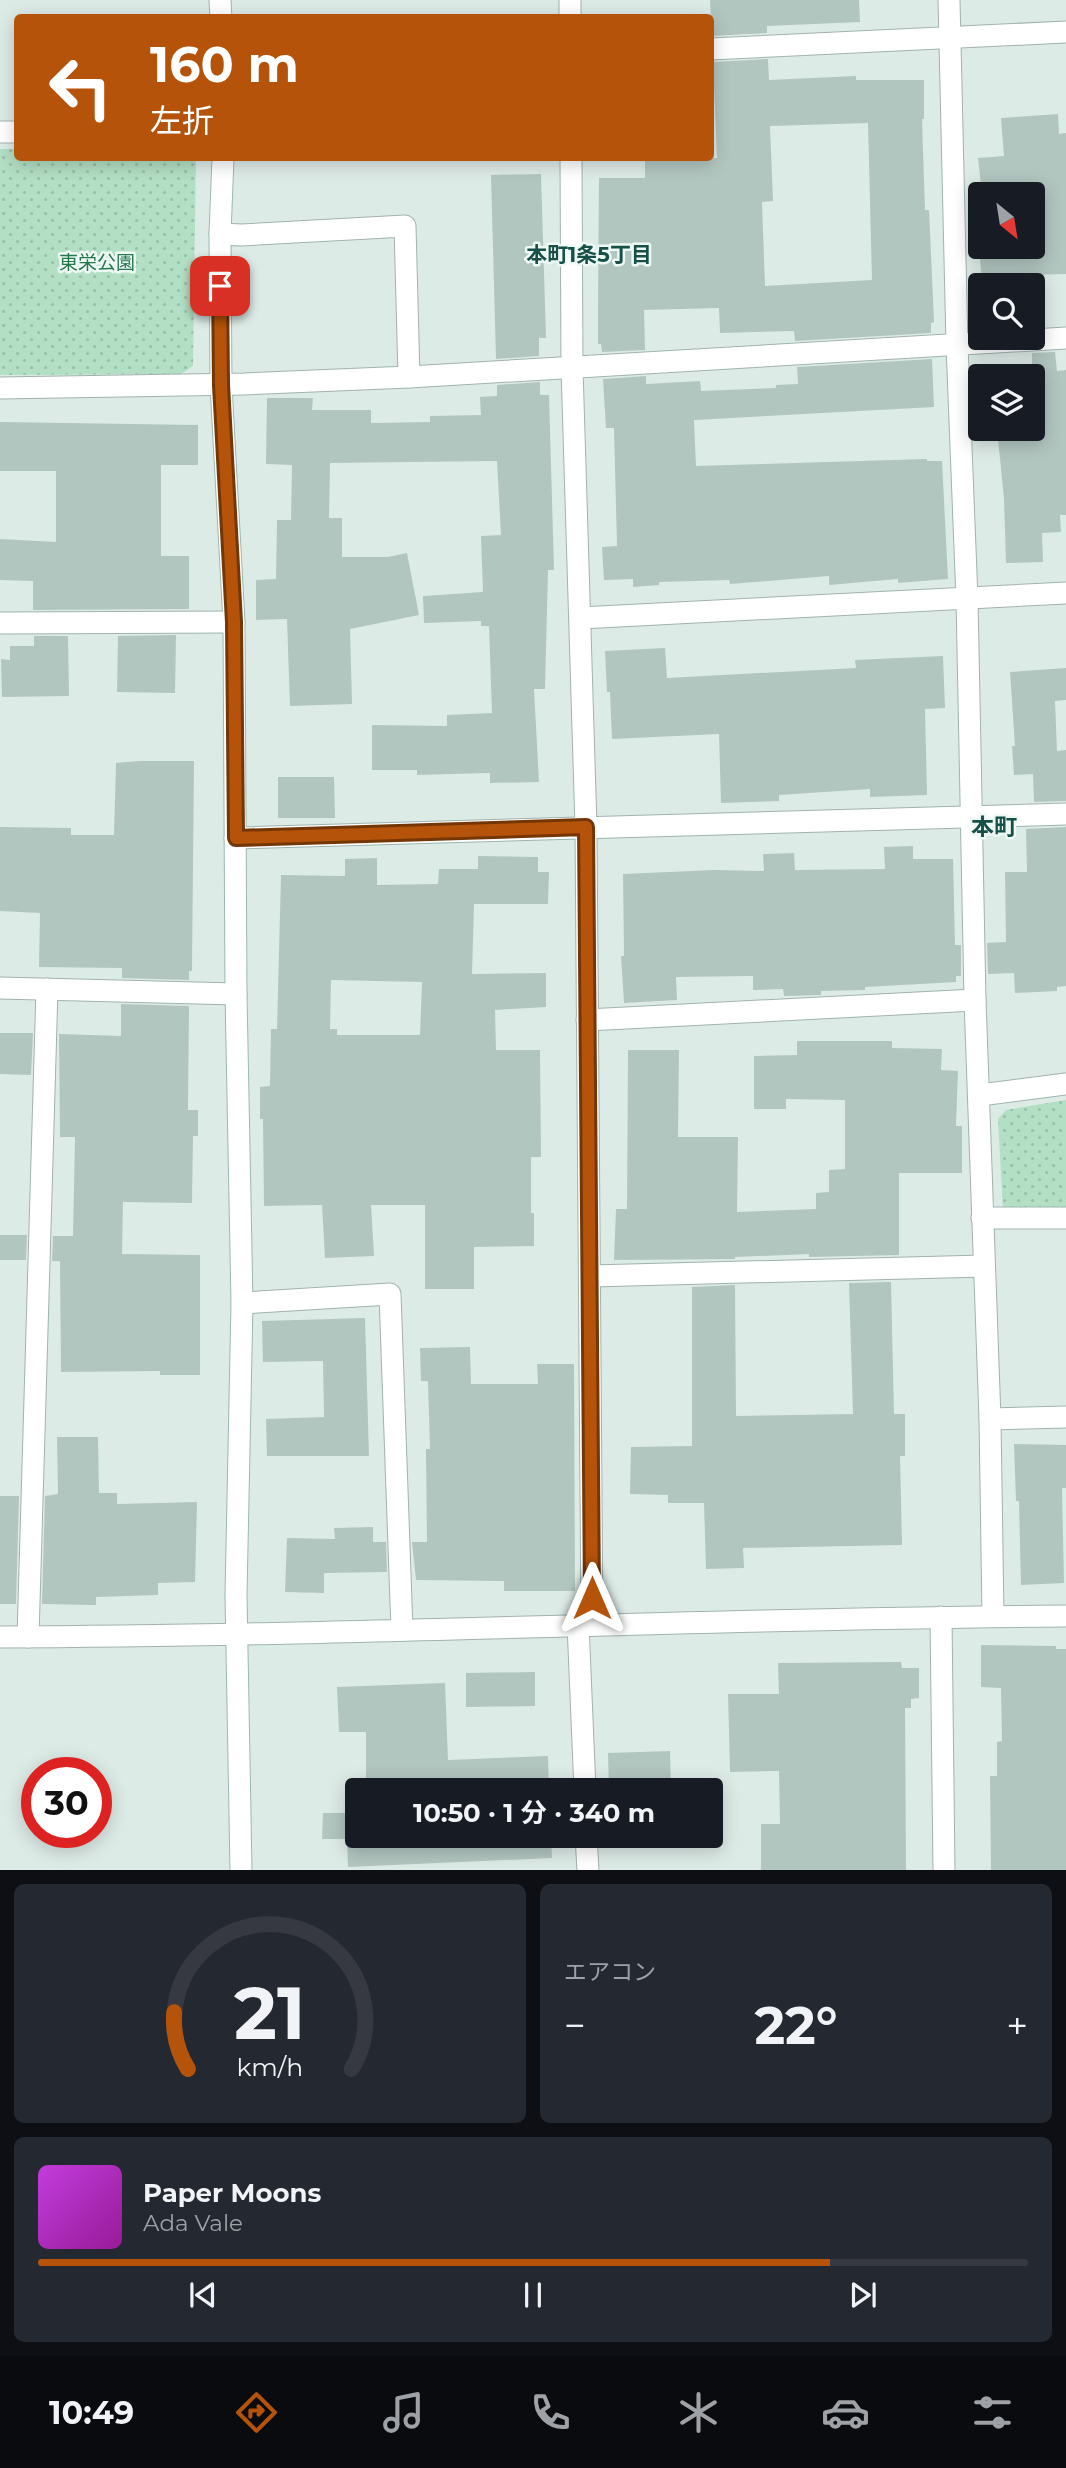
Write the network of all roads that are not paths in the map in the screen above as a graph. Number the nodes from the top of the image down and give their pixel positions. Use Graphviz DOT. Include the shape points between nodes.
graph roads {
  1 [pos="949,0"];
  2 [pos="1066,33"];
  3 [pos="949,39"];
  4 [pos="714,49"];
  5 [pos="223,161"];
  6 [pos="571,161"];
  7 [pos="219,234"];
  8 [pos="1066,338"];
  9 [pos="957,345"];
  10 [pos="572,369"];
  11 [pos="410,377"];
  12 [pos="221,385"];
  13 [pos="0,388"];
  14 [pos="1066,593"];
  15 [pos="967,599"];
  16 [pos="580,618"];
  17 [pos="234,622"];
  18 [pos="0,623"];
  19 [pos="1066,814"];
  20 [pos="972,817"];
  21 [pos="586,827"];
  22 [pos="236,838"];
  23 [pos="0,988"];
  24 [pos="47,989"];
  25 [pos="236,993"];
  26 [pos="975,1000"];
  27 [pos="587,1020"];
  28 [pos="1066,1084"];
  29 [pos="979,1095"];
  30 [pos="982,1218"];
  31 [pos="1066,1218"];
  32 [pos="984,1266"];
  33 [pos="591,1276"];
  34 [pos="242,1303"];
  35 [pos="1066,1417"];
  36 [pos="990,1419"];
  37 [pos="993,1616"];
  38 [pos="1066,1616"];
  39 [pos="941,1617"];
  40 [pos="585,1625"];
  41 [pos="402,1630"];
  42 [pos="236,1635"];
  43 [pos="0,1637"];
  44 [pos="28,1637"];
  45 [pos="585,1778"];
  46 [pos="587,1848"];
  47 [pos="241,1870"];
  48 [pos="588,1870"];
  49 [pos="944,1870"];
  1 -- 3 [label="street"];
  2 -- 3 [label="street"];
  3 -- 4 [label="street"];
  3 -- 9 [label="street"];
  5 -- 7 [label="street"];
  6 -- 10 [label="street"];
  7 -- 11 [label="street" via="405,226"];
  7 -- 12 [label="street"];
  8 -- 9 [label="street"];
  9 -- 10 [label="street"];
  9 -- 15 [label="street"];
  10 -- 11 [label="street"];
  10 -- 16 [label="street"];
  11 -- 12 [label="street"];
  12 -- 13 [label="street"];
  12 -- 17 [label="street"];
  14 -- 15 [label="street"];
  15 -- 16 [label="street"];
  15 -- 20 [label="street"];
  16 -- 21 [label="street"];
  17 -- 18 [label="street"];
  17 -- 22 [label="street"];
  19 -- 20 [label="street"];
  20 -- 21 [label="street"];
  20 -- 26 [label="street"];
  21 -- 22 [label="street"];
  21 -- 27 [label="street"];
  22 -- 25 [label="street"];
  23 -- 24 [label="street"];
  24 -- 25 [label="street"];
  24 -- 44 [label="street"];
  25 -- 34 [label="street"];
  26 -- 27 [label="street"];
  26 -- 29 [label="street"];
  27 -- 33 [label="street"];
  28 -- 29 [label="street"];
  29 -- 30 [label="street"];
  30 -- 31 [label="street"];
  30 -- 32 [label="street"];
  32 -- 33 [label="street"];
  32 -- 36 [label="street"];
  33 -- 40 [label="street"];
  34 -- 41 [label="street" via="390,1294"];
  34 -- 42 [label="street"];
  35 -- 36 [label="street"];
  36 -- 37 [label="street"];
  37 -- 38 [label="street"];
  37 -- 39 [label="street"];
  39 -- 40 [label="street"];
  39 -- 49 [label="street"];
  40 -- 41 [label="street"];
  40 -- 45 [label="street"];
  41 -- 42 [label="street"];
  42 -- 44 [label="street"];
  42 -- 47 [label="street"];
  43 -- 44 [label="street"];
  46 -- 48 [label="street"];
}
